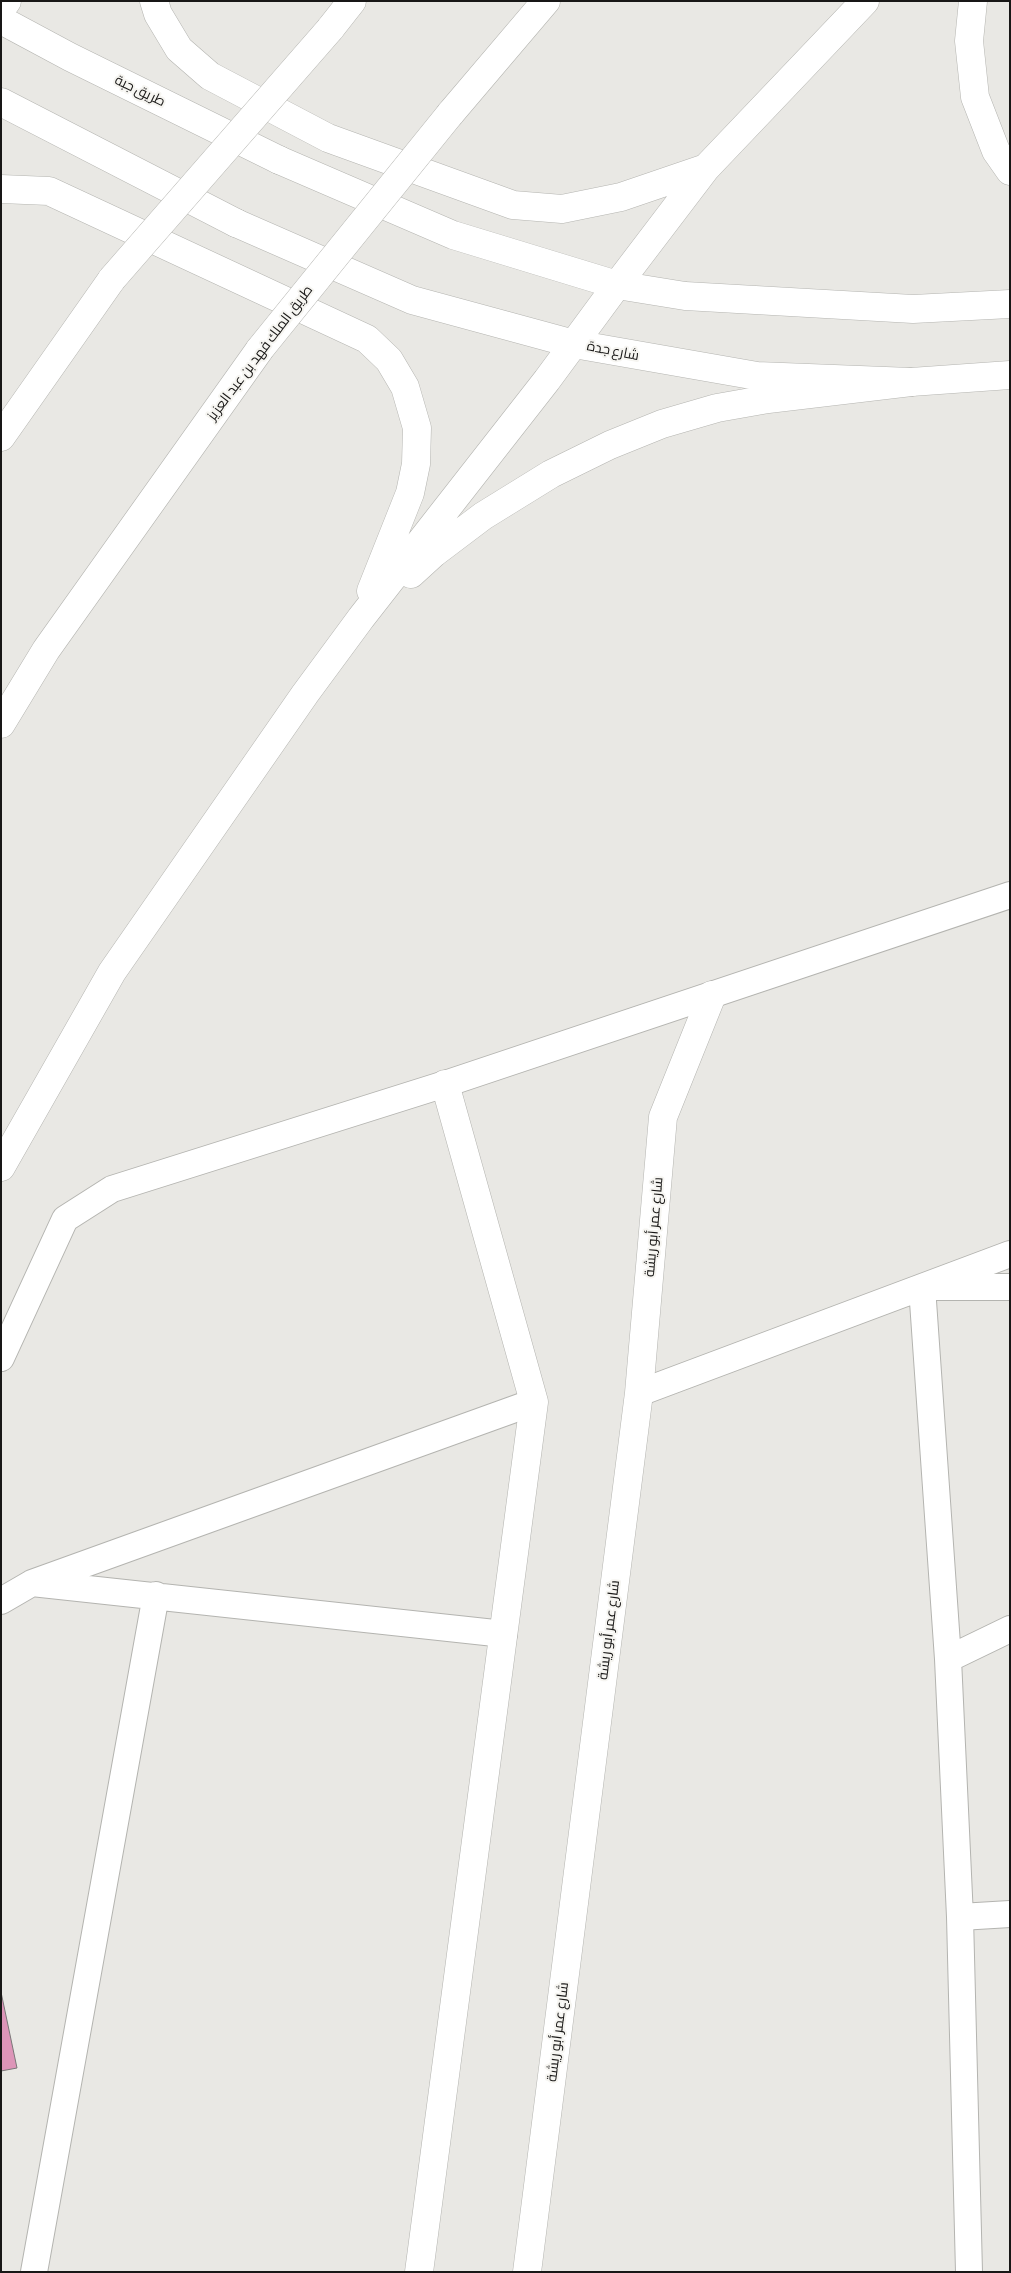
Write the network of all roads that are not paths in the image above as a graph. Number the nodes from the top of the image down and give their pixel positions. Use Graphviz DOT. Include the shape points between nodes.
graph roads {
  1 [pos="7,1"];
  2 [pos="154,1"];
  3 [pos="352,1"];
  4 [pos="546,1"];
  5 [pos="865,1"];
  6 [pos="973,1"];
  7 [pos="1,9"];
  8 [pos="1,20"];
  9 [pos="1,102"];
  10 [pos="706,168"];
  11 [pos="1010,171"];
  12 [pos="1,189"];
  13 [pos="617,285"];
  14 [pos="1010,304"];
  15 [pos="574,344"];
  16 [pos="1010,375"];
  17 [pos="911,382"];
  18 [pos="1,437"];
  19 [pos="361,618"];
  20 [pos="1,724"];
  21 [pos="1010,895"];
  22 [pos="712,995"];
  23 [pos="445,1084"];
  24 [pos="1,1167"];
  25 [pos="1010,1254"];
  26 [pos="922,1287"];
  27 [pos="1010,1287"];
  28 [pos="1,1358"];
  29 [pos="639,1393"];
  30 [pos="534,1402"];
  31 [pos="32,1583"];
  32 [pos="156,1595"];
  33 [pos="1,1601"];
  34 [pos="1010,1629"];
  35 [pos="504,1634"];
  36 [pos="948,1659"];
  37 [pos="1010,1914"];
  38 [pos="960,1917"];
  39 [pos="34,2272"];
  40 [pos="419,2272"];
  41 [pos="528,2272"];
  42 [pos="969,2272"];
  1 -- 7 [label="main road"];
  2 -- 10 [label="main road" via="179,49 210,76 328,138 513,205 562,209 621,197"];
  3 -- 18 [label="main road, bridge" via="112,279"];
  4 -- 20 [label="main road, طريق الملك فهد بن عبد العزيز, bridge" via="260,348 46,650"];
  5 -- 10 [label="main road"];
  6 -- 11 [label="main road" via="969,41 975,96 996,151"];
  8 -- 13 [label="main road, طريق جبة" via="279,160 453,235"];
  9 -- 15 [label="main road, شارع جدة" via="236,223 412,300"];
  10 -- 13 [label="main road"];
  12 -- 19 [label="main road" via="49,191 367,339 390,360 405,387 417,428 416,464 410,492"];
  13 -- 14 [label="main road" via="685,296 913,309"];
  13 -- 15 [label="main road"];
  15 -- 17 [label="main road, شارع جدة" via="757,376"];
  15 -- 19 [label="main road"];
  16 -- 17 [label="main road, شارع جدة"];
  17 -- 19 [label="main road" via="717,408 662,424 610,445 551,474 483,516 434,553"];
  19 -- 24 [label="main road" via="304,694 112,972"];
  21 -- 22 [label="street"];
  22 -- 23 [label="street"];
  22 -- 29 [label="main road, شارع عمر أبو ريشة" via="663,1117"];
  23 -- 28 [label="street" via="112,1189 65,1219"];
  23 -- 30 [label="main road"];
  25 -- 26 [label="street"];
  26 -- 27 [label="street"];
  26 -- 29 [label="street"];
  26 -- 36 [label="street"];
  29 -- 41 [label="main road, شارع عمر أبو ريشة"];
  30 -- 31 [label="street"];
  30 -- 35 [label="main road"];
  31 -- 32 [label="street"];
  31 -- 33 [label="street"];
  32 -- 35 [label="street"];
  32 -- 39 [label="street"];
  34 -- 36 [label="street"];
  35 -- 40 [label="main road"];
  36 -- 38 [label="street"];
  37 -- 38 [label="street"];
  38 -- 42 [label="street"];
}
